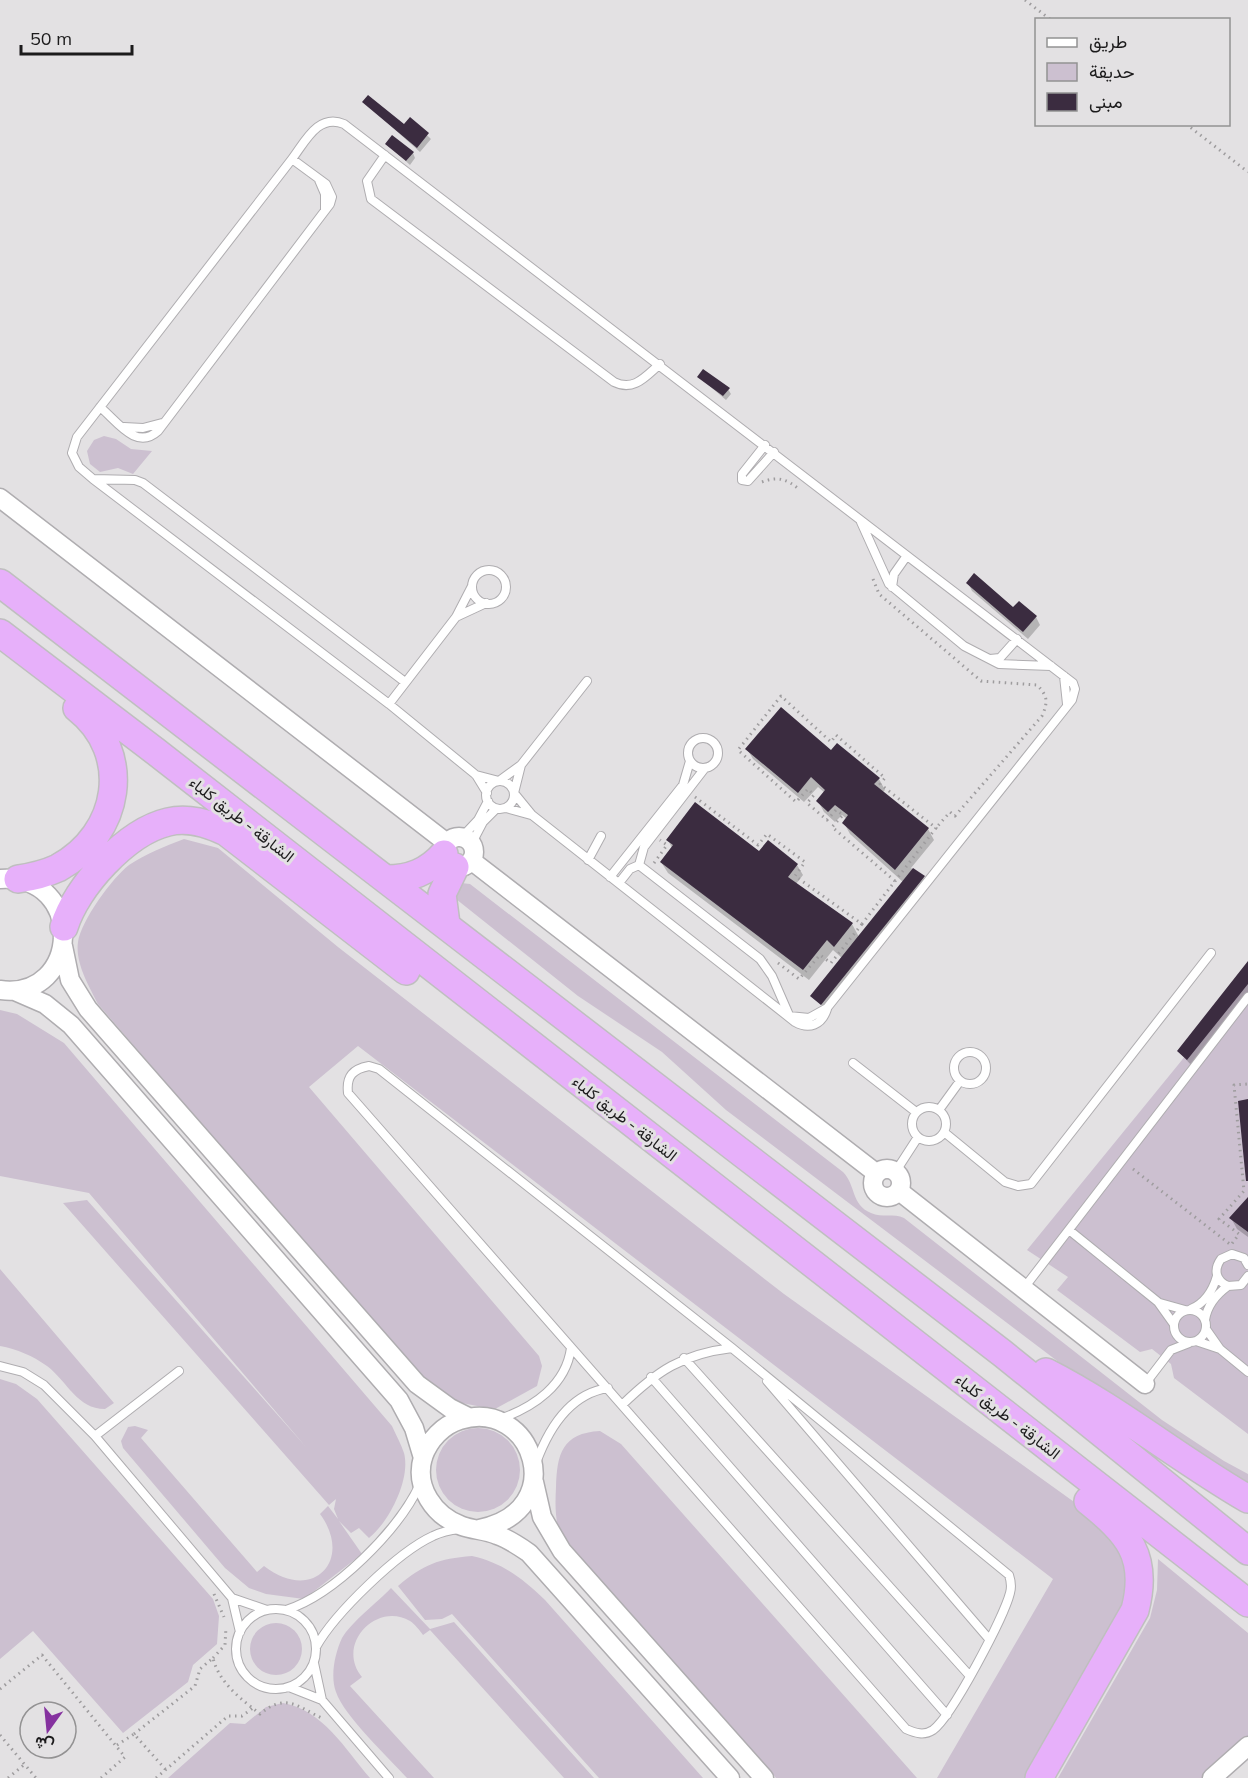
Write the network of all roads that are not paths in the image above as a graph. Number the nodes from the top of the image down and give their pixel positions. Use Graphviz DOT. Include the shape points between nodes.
graph roads {
  1 [pos="385,155"];
  2 [pos="292,159"];
  3 [pos="660,364"];
  4 [pos="100,407"];
  5 [pos="765,445"];
  6 [pos="774,452"];
  7 [pos="93,478"];
  8 [pos="0,498"];
  9 [pos="861,521"];
  10 [pos="906,557"];
  11 [pos="0,583"];
  12 [pos="472,586"];
  13 [pos="892,587"];
  14 [pos="486,603"];
  15 [pos="456,617"];
  16 [pos="0,633"];
  17 [pos="1017,639"];
  18 [pos="0,648"];
  19 [pos="986,659"];
  20 [pos="1051,666"];
  21 [pos="587,681"];
  22 [pos="405,682"];
  23 [pos="389,704"];
  24 [pos="690,761"];
  25 [pos="521,765"];
  26 [pos="705,768"];
  27 [pos="476,775"];
  28 [pos="499,781"];
  29 [pos="514,792"];
  30 [pos="487,797"];
  31 [pos="506,808"];
  32 [pos="496,809"];
  33 [pos="532,815"];
  34 [pos="481,821"];
  35 [pos="601,836"];
  36 [pos="459,851"];
  37 [pos="588,860"];
  38 [pos="639,865"];
  39 [pos="610,877"];
  40 [pos="9,879"];
  41 [pos="386,879"];
  42 [pos="619,883"];
  43 [pos="446,924"];
  44 [pos="64,937"];
  45 [pos="1211,953"];
  46 [pos="8,990"];
  47 [pos="1248,997"];
  48 [pos="789,1016"];
  49 [pos="852,1063"];
  50 [pos="565,1072"];
  51 [pos="960,1081"];
  52 [pos="939,1110"];
  53 [pos="916,1112"];
  54 [pos="944,1132"];
  55 [pos="918,1137"];
  56 [pos="896,1171"];
  57 [pos="876,1173"];
  58 [pos="899,1191"];
  59 [pos="1069,1230"];
  60 [pos="803,1256"];
  61 [pos="1248,1265"];
  62 [pos="1217,1276"];
  63 [pos="1248,1276"];
  64 [pos="1228,1286"];
  65 [pos="1024,1288"];
  66 [pos="1158,1302"];
  67 [pos="1188,1310"];
  68 [pos="1206,1324"];
  69 [pos="1173,1326"];
  70 [pos="1194,1342"];
  71 [pos="572,1348"];
  72 [pos="732,1348"];
  73 [pos="1220,1349"];
  74 [pos="1171,1350"];
  75 [pos="1002,1353"];
  76 [pos="684,1358"];
  77 [pos="0,1366"];
  78 [pos="754,1366"];
  79 [pos="179,1371"];
  80 [pos="1248,1372"];
  81 [pos="651,1377"];
  82 [pos="1145,1384"];
  83 [pos="608,1388"];
  84 [pos="622,1405"];
  85 [pos="468,1417"];
  86 [pos="497,1420"];
  87 [pos="95,1436"];
  88 [pos="423,1458"];
  89 [pos="534,1474"];
  90 [pos="422,1480"];
  91 [pos="1248,1498"];
  92 [pos="472,1528"];
  93 [pos="1248,1551"];
  94 [pos="232,1598"];
  95 [pos="1248,1603"];
  96 [pos="267,1610"];
  97 [pos="286,1610"];
  98 [pos="240,1632"];
  99 [pos="989,1639"];
  100 [pos="316,1647"];
  101 [pos="314,1663"];
  102 [pos="969,1675"];
  103 [pos="289,1687"];
  104 [pos="322,1700"];
  105 [pos="946,1715"];
  106 [pos="1248,1746"];
  107 [pos="1248,1759"];
  108 [pos="389,1778"];
  109 [pos="730,1778"];
  110 [pos="764,1778"];
  111 [pos="1039,1778"];
  112 [pos="1212,1778"];
  113 [pos="1227,1778"];
  1 -- 2 [label="lane" via="344,124 331,120 318,125"];
  1 -- 3 [label="lane"];
  1 -- 3 [label="lane" via="367,181 371,199 614,382 634,385"];
  2 -- 4 [label="lane"];
  2 -- 4 [label="lane" via="319,180 325,194 325,210 162,423 124,427"];
  3 -- 5 [label="lane"];
  4 -- 7 [label="lane" via="73,444 74,461"];
  5 -- 6 [label="lane"];
  5 -- 6 [label="lane" via="742,474 742,480 748,481"];
  6 -- 9 [label="lane"];
  7 -- 22 [label="lane" via="142,483"];
  7 -- 23 [label="lane"];
  8 -- 36 [label="street"];
  9 -- 10 [label="lane"];
  9 -- 13 [label="lane"];
  10 -- 13 [label="lane" via="894,574"];
  10 -- 17 [label="lane"];
  11 -- 41 [label="highway"];
  12 -- 14 [label="lane" via="475,595"];
  12 -- 14 [label="lane" via="482,571 495,570 504,579 503,597"];
  12 -- 15 [label="lane"];
  13 -- 19 [label="lane" via="943,630"];
  14 -- 15 [label="lane"];
  15 -- 22 [label="lane"];
  16 -- 50 [label="highway, الشارقة - طريق كلباء"];
  17 -- 19 [label="lane" via="1000,658"];
  17 -- 20 [label="lane"];
  18 -- 40 [label="highway" via="94,723 105,739 115,777 100,828 75,856 48,872"];
  19 -- 20 [label="lane" via="1004,665"];
  20 -- 48 [label="lane" via="1069,678 1075,689 1072,700 827,1008 809,1018"];
  21 -- 25 [label="lane"];
  22 -- 23 [label="lane"];
  23 -- 27 [label="lane"];
  24 -- 26 [label="lane"];
  24 -- 26 [label="lane" via="687,751 693,741 708,738 717,746 717,757"];
  24 -- 39 [label="lane" via="683,785"];
  25 -- 28 [label="lane"];
  25 -- 29 [label="lane"];
  26 -- 38 [label="lane" via="644,847"];
  27 -- 28 [label="lane"];
  27 -- 30 [label="lane"];
  28 -- 29 [label="lane" via="509,784"];
  28 -- 30 [label="lane" via="491,785"];
  29 -- 31 [label="lane" via="513,802"];
  29 -- 33 [label="lane"];
  30 -- 32 [label="lane"];
  30 -- 34 [label="lane"];
  31 -- 32 [label="lane"];
  31 -- 33 [label="lane"];
  32 -- 34 [label="lane"];
  33 -- 37 [label="lane"];
  34 -- 36 [label="lane"];
  35 -- 37 [label="lane"];
  36 -- 41 [label="highway" via="418,874"];
  36 -- 43 [label="highway" via="442,894"];
  36 -- 57 [label="street"];
  37 -- 39 [label="lane"];
  38 -- 42 [label="lane" via="630,869"];
  38 -- 48 [label="lane" via="760,959"];
  39 -- 42 [label="lane"];
  40 -- 44 [label="street" via="35,885 49,896 59,910"];
  41 -- 43 [label="highway"];
  42 -- 48 [label="lane"];
  43 -- 75 [label="highway"];
  44 -- 46 [label="street" via="57,963 46,976 32,986"];
  44 -- 50 [label="highway" via="75,898 130,843 168,822 207,823 226,832 507,1049"];
  44 -- 85 [label="street" via="70,980 88,1009 417,1384"];
  45 -- 54 [label="lane" via="1031,1184 1005,1182"];
  46 -- 88 [label="street" via="45,1004 71,1025 399,1400 414,1428"];
  47 -- 59 [label="lane"];
  49 -- 53 [label="lane"];
  50 -- 60 [label="highway, الشارقة - طريق كلباء"];
  51 -- 51 [label="lane" via="971,1084 981,1080 986,1065 980,1056 964,1053 956,1061 954,1072"];
  51 -- 52 [label="lane"];
  52 -- 53 [label="lane" via="927,1106"];
  52 -- 54 [label="lane" via="946,1120"];
  53 -- 55 [label="lane" via="912,1128"];
  54 -- 55 [label="lane" via="929,1141"];
  55 -- 56 [label="lane"];
  56 -- 57 [label="street" via="884,1169"];
  56 -- 58 [label="street" via="901,1178"];
  57 -- 58 [label="street" via="873,1186 878,1194 887,1197"];
  58 -- 65 [label="street"];
  59 -- 65 [label="lane"];
  59 -- 66 [label="lane"];
  60 -- 95 [label="highway, الشارقة - طريق كلباء"];
  60 -- 111 [label="highway" via="833,1292 884,1339 1115,1523 1136,1555 1140,1592 1135,1610"];
  61 -- 62 [label="lane" via="1238,1255 1226,1255 1217,1264"];
  62 -- 64 [label="lane"];
  62 -- 67 [label="lane" via="1202,1303"];
  63 -- 64 [label="lane" via="1241,1285"];
  64 -- 68 [label="lane" via="1208,1309"];
  65 -- 82 [label="street"];
  66 -- 67 [label="lane"];
  66 -- 69 [label="lane"];
  67 -- 68 [label="lane" via="1200,1313"];
  67 -- 69 [label="lane" via="1175,1318"];
  68 -- 70 [label="lane"];
  68 -- 73 [label="lane"];
  69 -- 70 [label="lane" via="1179,1339"];
  69 -- 74 [label="lane"];
  70 -- 73 [label="lane"];
  70 -- 74 [label="lane"];
  71 -- 72 [label="lane" via="348,1093 347,1083 359,1067 379,1069"];
  71 -- 83 [label="lane"];
  71 -- 86 [label="lane" via="564,1374 551,1389 517,1413"];
  72 -- 76 [label="lane"];
  72 -- 78 [label="lane"];
  73 -- 80 [label="lane"];
  74 -- 82 [label="lane"];
  75 -- 91 [label="highway" via="1090,1396"];
  75 -- 93 [label="highway"];
  76 -- 81 [label="lane"];
  76 -- 102 [label="lane"];
  77 -- 87 [label="lane" via="23,1372 44,1386"];
  78 -- 99 [label="lane"];
  78 -- 99 [label="lane" via="1009,1575 1010,1595"];
  79 -- 87 [label="lane"];
  81 -- 84 [label="lane"];
  81 -- 105 [label="lane"];
  83 -- 84 [label="lane"];
  83 -- 89 [label="lane" via="590,1392 568,1408 548,1435"];
  84 -- 105 [label="lane" via="906,1729 928,1732"];
  85 -- 86 [label="street"];
  85 -- 88 [label="street" via="440,1431"];
  86 -- 89 [label="street" via="522,1438 530,1452"];
  87 -- 94 [label="lane"];
  88 -- 90 [label="street"];
  89 -- 92 [label="street" via="528,1499 516,1515 499,1525"];
  89 -- 110 [label="street" via="542,1517 562,1551"];
  90 -- 92 [label="street" via="436,1510 449,1521"];
  90 -- 97 [label="lane" via="408,1508 373,1549 312,1599"];
  92 -- 100 [label="lane" via="433,1536 398,1560 342,1612"];
  92 -- 109 [label="street" via="513,1542 545,1568"];
  94 -- 96 [label="lane"];
  94 -- 98 [label="lane"];
  96 -- 97 [label="lane"];
  96 -- 98 [label="lane" via="251,1618"];
  97 -- 100 [label="lane" via="304,1620 315,1637"];
  98 -- 103 [label="lane" via="237,1651 242,1670 263,1686"];
  99 -- 102 [label="lane"];
  100 -- 101 [label="lane"];
  101 -- 103 [label="lane" via="304,1678"];
  101 -- 104 [label="lane"];
  102 -- 105 [label="lane"];
  103 -- 104 [label="lane"];
  104 -- 108 [label="lane"];
  106 -- 112 [label="street"];
  107 -- 113 [label="street"];
}
